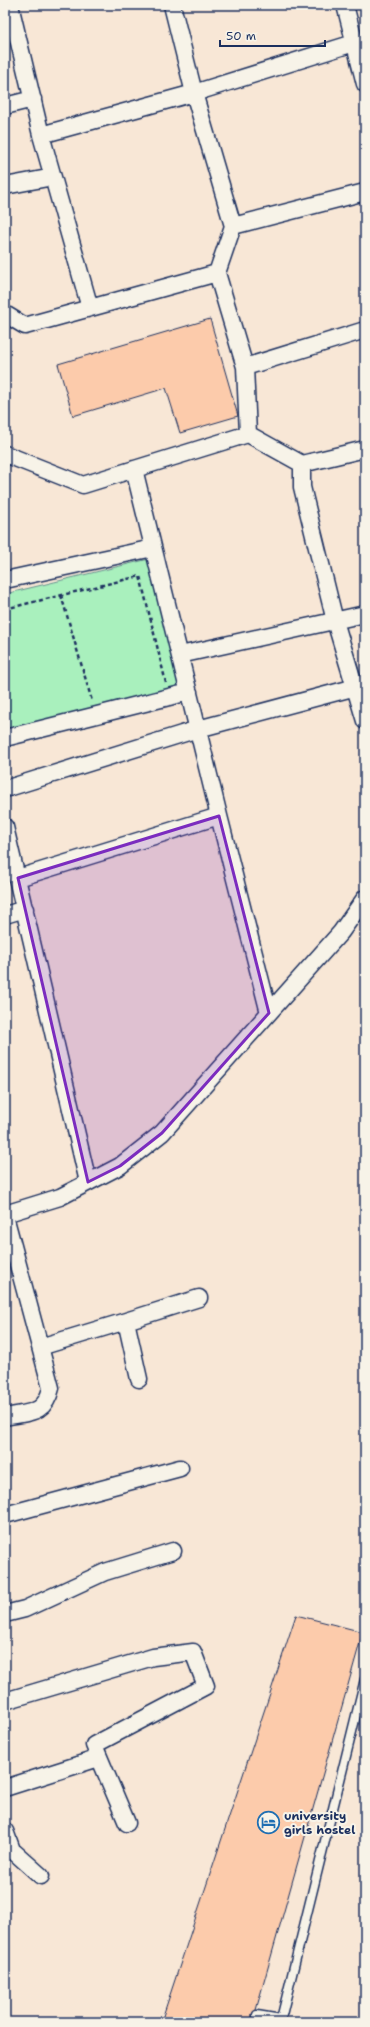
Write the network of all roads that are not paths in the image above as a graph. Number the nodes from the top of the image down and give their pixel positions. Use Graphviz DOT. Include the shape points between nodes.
graph roads {
  1 [pos="10,5"];
  2 [pos="172,5"];
  3 [pos="345,5"];
  4 [pos="359,50"];
  5 [pos="365,84"];
  6 [pos="194,93"];
  7 [pos="34,99"];
  8 [pos="5,106"];
  9 [pos="42,135"];
  10 [pos="53,177"];
  11 [pos="5,186"];
  12 [pos="365,192"];
  13 [pos="233,226"];
  14 [pos="217,273"];
  15 [pos="90,308"];
  16 [pos="5,314"];
  17 [pos="365,330"];
  18 [pos="245,368"];
  19 [pos="248,434"];
  20 [pos="365,449"];
  21 [pos="5,454"];
  22 [pos="302,464"];
  23 [pos="134,469"];
  24 [pos="154,548"];
  25 [pos="5,580"];
  26 [pos="365,614"];
  27 [pos="335,621"];
  28 [pos="180,655"];
  29 [pos="356,687"];
  30 [pos="188,692"];
  31 [pos="365,721"];
  32 [pos="198,730"];
  33 [pos="5,738"];
  34 [pos="5,788"];
  35 [pos="220,816"];
  36 [pos="5,827"];
  37 [pos="7,845"];
  38 [pos="18,878"];
  39 [pos="365,898"];
  40 [pos="25,909"];
  41 [pos="5,915"];
  42 [pos="269,1013"];
  43 [pos="88,1182"];
  44 [pos="5,1215"];
  45 [pos="199,1298"];
  46 [pos="126,1321"];
  47 [pos="40,1347"];
  48 [pos="139,1379"];
  49 [pos="5,1417"];
  50 [pos="180,1468"];
  51 [pos="5,1515"];
  52 [pos="173,1551"];
  53 [pos="5,1614"];
  54 [pos="365,1680"];
  55 [pos="5,1701"];
  56 [pos="99,1758"];
  57 [pos="5,1788"];
  58 [pos="127,1822"];
  59 [pos="5,1831"];
  60 [pos="41,1876"];
  61 [pos="258,2015"];
  62 [pos="281,2021"];
  1 -- 7 [label="street"];
  2 -- 6 [label="street"];
  3 -- 4 [label="street"];
  4 -- 5 [label="street"];
  4 -- 6 [label="street"];
  6 -- 9 [label="street"];
  6 -- 13 [label="street"];
  7 -- 8 [label="street"];
  7 -- 9 [label="street"];
  9 -- 10 [label="street"];
  10 -- 11 [label="street"];
  10 -- 15 [label="street"];
  12 -- 13 [label="street"];
  13 -- 14 [label="street"];
  14 -- 15 [label="street"];
  14 -- 18 [label="street"];
  15 -- 16 [label="street" via="25,326"];
  17 -- 18 [label="street"];
  18 -- 19 [label="street"];
  19 -- 22 [label="street"];
  19 -- 23 [label="street"];
  20 -- 22 [label="street"];
  21 -- 23 [label="street" via="83,485"];
  22 -- 27 [label="street" via="302,487"];
  23 -- 24 [label="street"];
  24 -- 25 [label="street"];
  24 -- 28 [label="street"];
  26 -- 27 [label="street"];
  27 -- 28 [label="street"];
  27 -- 29 [label="street"];
  28 -- 30 [label="street"];
  29 -- 31 [label="street"];
  29 -- 32 [label="street"];
  30 -- 32 [label="street"];
  30 -- 33 [label="street"];
  32 -- 34 [label="street"];
  32 -- 35 [label="street"];
  35 -- 38 [label="street"];
  35 -- 42 [label="street"];
  36 -- 37 [label="street"];
  37 -- 38 [label="street"];
  38 -- 40 [label="street"];
  39 -- 42 [label="street" via="341,932"];
  40 -- 41 [label="street"];
  40 -- 43 [label="street"];
  42 -- 43 [label="street" via="162,1133 120,1166"];
  43 -- 44 [label="street" via="60,1197"];
  44 -- 47 [label="street"];
  45 -- 46 [label="street"];
  46 -- 47 [label="street"];
  46 -- 48 [label="street"];
  47 -- 49 [label="street" via="50,1388 48,1399 41,1409"];
  50 -- 51 [label="street"];
  52 -- 53 [label="street" via="105,1572 25,1609"];
  54 -- 62 [label="lane"];
  55 -- 56 [label="street" via="153,1657 193,1652 206,1686 94,1745"];
  56 -- 57 [label="street"];
  56 -- 58 [label="street"];
  59 -- 60 [label="street" via="12,1850"];
  61 -- 62 [label="lane"];
}
